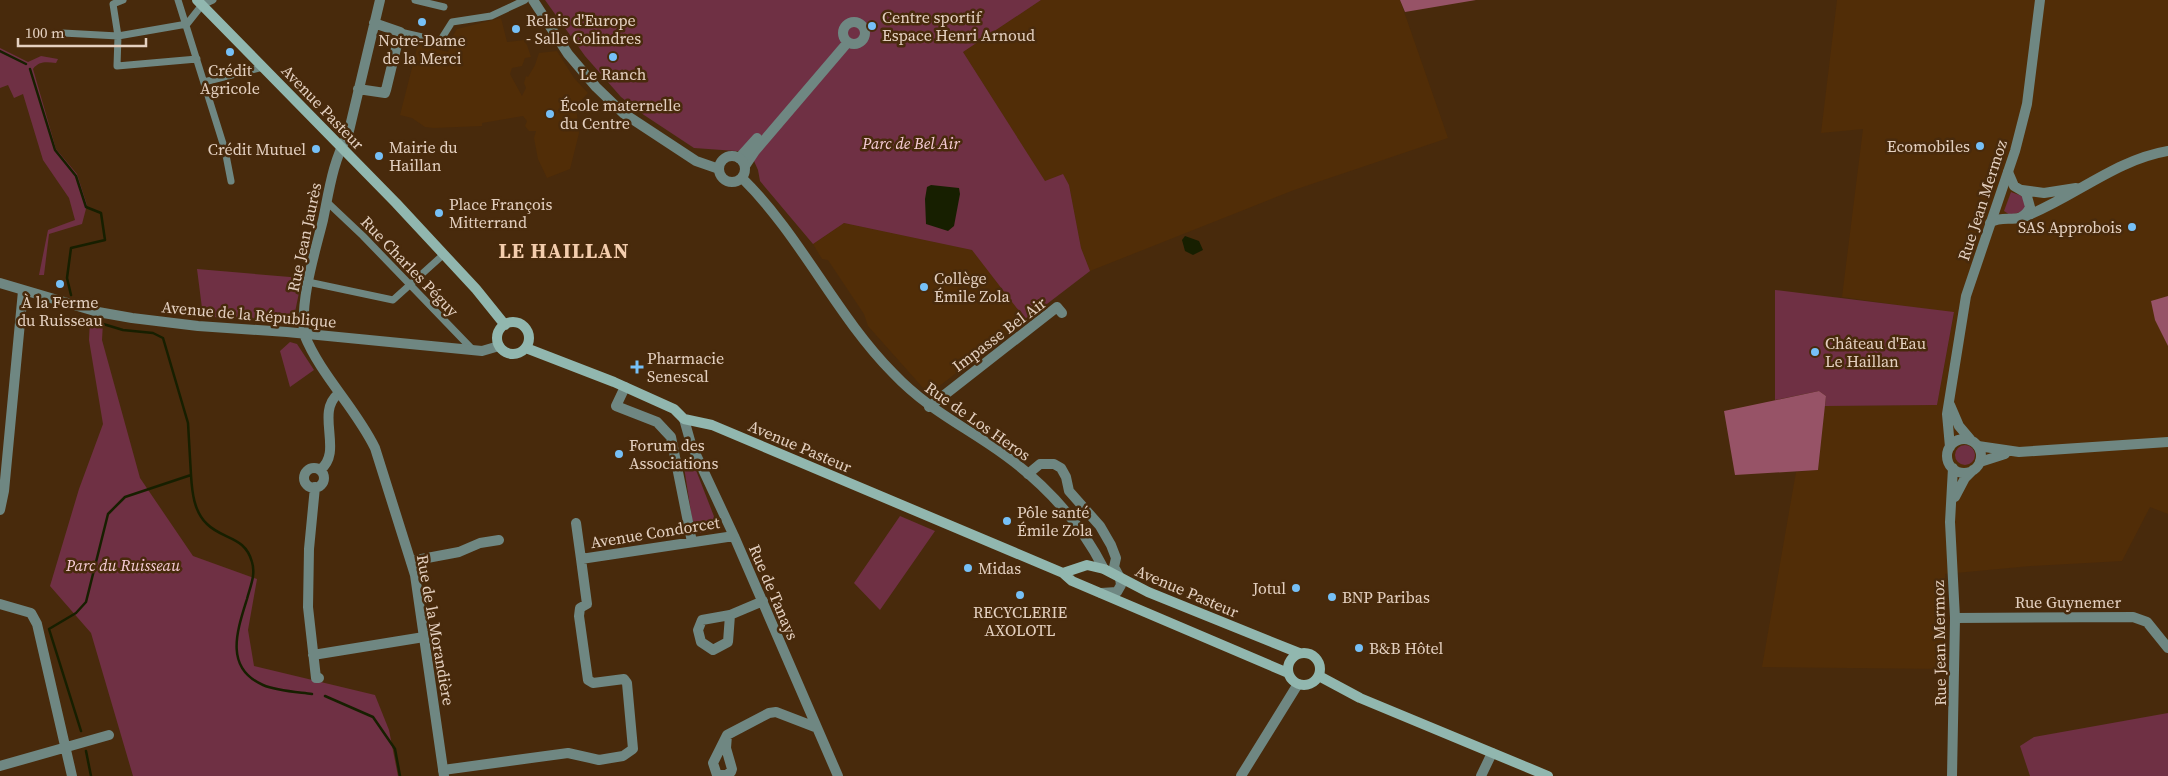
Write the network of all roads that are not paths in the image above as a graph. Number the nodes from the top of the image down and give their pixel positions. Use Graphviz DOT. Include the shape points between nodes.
graph roads {
  1 [pos="123,0"];
  2 [pos="178,0"];
  3 [pos="214,0"];
  4 [pos="380,0"];
  5 [pos="415,0"];
  6 [pos="525,0"];
  7 [pos="533,0"];
  8 [pos="200,3"];
  9 [pos="2038,3"];
  10 [pos="444,7"];
  11 [pos="374,23"];
  12 [pos="187,24"];
  13 [pos="400,32"];
  14 [pos="63,33"];
  15 [pos="118,36"];
  16 [pos="846,39"];
  17 [pos="197,59"];
  18 [pos="263,67"];
  19 [pos="204,82"];
  20 [pos="358,88"];
  21 [pos="340,148"];
  22 [pos="2168,151"];
  23 [pos="742,162"];
  24 [pos="719,169"];
  25 [pos="2008,172"];
  26 [pos="742,178"];
  27 [pos="231,181"];
  28 [pos="2018,188"];
  29 [pos="2002,190"];
  30 [pos="2058,197"];
  31 [pos="327,202"];
  32 [pos="1996,206"];
  33 [pos="2002,218"];
  34 [pos="2019,219"];
  35 [pos="1990,223"];
  36 [pos="443,255"];
  37 [pos="308,282"];
  38 [pos="0,283"];
  39 [pos="411,286"];
  40 [pos="23,291"];
  41 [pos="1062,313"];
  42 [pos="506,325"];
  43 [pos="304,334"];
  44 [pos="499,346"];
  45 [pos="526,348"];
  46 [pos="473,350"];
  47 [pos="625,387"];
  48 [pos="338,394"];
  49 [pos="1949,402"];
  50 [pos="929,406"];
  51 [pos="684,419"];
  52 [pos="1970,439"];
  53 [pos="2168,442"];
  54 [pos="1978,446"];
  55 [pos="1950,447"];
  56 [pos="2019,452"];
  57 [pos="1980,462"];
  58 [pos="1953,468"];
  59 [pos="320,470"];
  60 [pos="1973,470"];
  61 [pos="1028,474"];
  62 [pos="315,487"];
  63 [pos="1950,509"];
  64 [pos="0,510"];
  65 [pos="576,523"];
  66 [pos="734,536"];
  67 [pos="499,540"];
  68 [pos="692,542"];
  69 [pos="1090,542"];
  70 [pos="581,559"];
  71 [pos="412,561"];
  72 [pos="1081,566"];
  73 [pos="1104,570"];
  74 [pos="1064,574"];
  75 [pos="1120,578"];
  76 [pos="1101,593"];
  77 [pos="763,601"];
  78 [pos="0,604"];
  79 [pos="730,615"];
  80 [pos="1955,618"];
  81 [pos="424,637"];
  82 [pos="2168,648"];
  83 [pos="1299,653"];
  84 [pos="313,654"];
  85 [pos="1288,673"];
  86 [pos="1319,676"];
  87 [pos="319,678"];
  88 [pos="1298,684"];
  89 [pos="815,727"];
  90 [pos="109,735"];
  91 [pos="726,735"];
  92 [pos="66,748"];
  93 [pos="1492,753"];
  94 [pos="0,766"];
  95 [pos="444,773"];
  96 [pos="1482,775"];
  97 [pos="72,776"];
  98 [pos="838,776"];
  99 [pos="1241,776"];
  100 [pos="1548,776"];
  101 [pos="1952,776"];
  1 -- 15 [label="street" via="113,4"];
  2 -- 12 [label="street"];
  3 -- 8 [label="street"];
  4 -- 11 [label="street, Rue Jean Jaurès"];
  5 -- 10 [label="street"];
  6 -- 13 [label="street" via="491,16 452,22 440,41"];
  7 -- 24 [label="street" via="568,54 623,113 696,161"];
  8 -- 12 [label="street"];
  8 -- 18 [label="main road, Avenue Pasteur"];
  9 -- 25 [label="street, Rue Jean Mermoz" via="2027,104"];
  11 -- 13 [label="street"];
  11 -- 20 [label="street, Rue Jean Jaurès"];
  12 -- 15 [label="street"];
  12 -- 17 [label="street"];
  13 -- 20 [label="street" via="385,93"];
  14 -- 15 [label="street"];
  15 -- 17 [label="street" via="117,66"];
  16 -- 23 [label="street" via="755,151"];
  17 -- 19 [label="street"];
  18 -- 19 [label="street"];
  18 -- 21 [label="main road, Avenue Pasteur"];
  19 -- 27 [label="street"];
  20 -- 21 [label="street, Rue Jean Jaurès" via="348,135"];
  21 -- 31 [label="street, Rue Jean Jaurès"];
  21 -- 36 [label="main road, Avenue Pasteur"];
  22 -- 30 [label="street" via="2138,158 2089,185"];
  23 -- 24 [label="street" via="728,157"];
  23 -- 26 [label="street"];
  24 -- 26 [label="street" via="722,178 730,182"];
  25 -- 28 [label="street"];
  25 -- 29 [label="street, Rue Jean Mermoz"];
  26 -- 50 [label="street, Rue de Los Heros" via="772,210 868,346 901,382"];
  28 -- 29 [label="street"];
  28 -- 30 [label="street"];
  28 -- 34 [label="street" via="2029,197 2030,208"];
  29 -- 32 [label="street, Rue Jean Mermoz"];
  30 -- 34 [label="street"];
  31 -- 37 [label="street, Rue Jean Jaurès"];
  31 -- 39 [label="street, Rue Charles Péguy"];
  32 -- 33 [label="street"];
  32 -- 35 [label="street, Rue Jean Mermoz"];
  33 -- 34 [label="street"];
  33 -- 35 [label="street"];
  35 -- 49 [label="street, Rue Jean Mermoz" via="1966,296"];
  36 -- 39 [label="street"];
  36 -- 42 [label="main road, Avenue Pasteur"];
  37 -- 39 [label="street" via="392,300"];
  37 -- 43 [label="street, Rue Jean Jaurès"];
  38 -- 40 [label="street, Avenue de la République"];
  39 -- 46 [label="street, Rue Charles Péguy"];
  40 -- 43 [label="street, Avenue de la République" via="132,318"];
  40 -- 64 [label="street"];
  41 -- 50 [label="street, Impasse Bel Air" via="1057,307"];
  42 -- 44 [label="main road" via="497,336"];
  42 -- 45 [label="main road" via="516,323 525,328 529,338"];
  43 -- 46 [label="street, Avenue de la République"];
  43 -- 48 [label="street, Rue de la Morandière" via="314,358"];
  44 -- 45 [label="main road" via="512,354"];
  44 -- 46 [label="street, Avenue de la République"];
  45 -- 47 [label="main road, Avenue Pasteur"];
  47 -- 51 [label="main road, Avenue Pasteur" via="674,409"];
  47 -- 68 [label="street" via="616,406 658,422 672,437"];
  48 -- 59 [label="street" via="328,410 331,437 328,463"];
  48 -- 71 [label="street, Rue de la Morandière" via="367,431 375,448"];
  49 -- 52 [label="street" via="1959,426"];
  49 -- 55 [label="street, Rue Jean Mermoz"];
  50 -- 61 [label="street, Rue de Los Heros" via="1005,455"];
  51 -- 66 [label="street, Rue de Tanays" via="691,444"];
  51 -- 74 [label="main road, Avenue Pasteur" via="712,425"];
  52 -- 54 [label="street"];
  52 -- 55 [label="street" via="1958,440"];
  53 -- 56 [label="street"];
  54 -- 56 [label="street"];
  54 -- 57 [label="street"];
  55 -- 58 [label="street" via="1947,458"];
  56 -- 57 [label="street"];
  57 -- 60 [label="street"];
  58 -- 60 [label="street" via="1962,472"];
  58 -- 63 [label="street, Rue Jean Mermoz"];
  59 -- 62 [label="street" via="323,481"];
  59 -- 62 [label="street" via="310,469 304,476 307,485"];
  60 -- 63 [label="street, Rue Jean Mermoz" via="1959,487"];
  61 -- 69 [label="street, Rue de Los Heros" via="1076,522"];
  61 -- 75 [label="street" via="1040,464 1054,464 1061,468 1069,491 1100,526 1111,545 1116,558 1114,567"];
  62 -- 84 [label="street" via="308,608"];
  63 -- 80 [label="street, Rue Jean Mermoz"];
  65 -- 70 [label="street, Avenue Condorcet"];
  66 -- 68 [label="street, Avenue Condorcet"];
  66 -- 77 [label="street, Rue de Tanays"];
  67 -- 71 [label="street"];
  68 -- 70 [label="street, Avenue Condorcet"];
  69 -- 72 [label="street" via="1090,551"];
  69 -- 73 [label="street, Rue de Los Heros"];
  70 -- 95 [label="street, Avenue Condorcet" via="587,604 580,608 579,616 588,680 593,683 624,679 633,749 623,756 599,760 568,753"];
  71 -- 81 [label="street, Rue de la Morandière"];
  72 -- 73 [label="main road, Avenue Pasteur"];
  72 -- 74 [label="main road"];
  73 -- 75 [label="main road, Avenue Pasteur"];
  74 -- 76 [label="main road, Avenue Pasteur" via="1072,581"];
  75 -- 76 [label="street" via="1122,585 1117,592"];
  75 -- 83 [label="main road, Avenue Pasteur"];
  76 -- 85 [label="main road, Avenue Pasteur"];
  77 -- 79 [label="street"];
  77 -- 89 [label="street, Rue de Tanays"];
  78 -- 92 [label="street" via="31,614 37,624"];
  80 -- 82 [label="street, Rue Guynemer" via="2133,617 2147,622"];
  80 -- 101 [label="street, Rue Jean Mermoz"];
  81 -- 84 [label="street"];
  81 -- 95 [label="street, Rue de la Morandière"];
  83 -- 85 [label="main road" via="1290,660"];
  83 -- 86 [label="main road, Avenue Pasteur" via="1309,653 1317,659"];
  84 -- 87 [label="street" via="316,678"];
  85 -- 88 [label="main road, Avenue Pasteur"];
  86 -- 88 [label="main road" via="1311,683"];
  86 -- 93 [label="main road" via="1360,698"];
  88 -- 99 [label="street"];
  89 -- 91 [label="street" via="769,712"];
  89 -- 98 [label="street, Rue de Tanays"];
  90 -- 92 [label="street"];
  92 -- 94 [label="street"];
  92 -- 97 [label="street"];
  93 -- 96 [label="street"];
  93 -- 100 [label="main road"];
}
